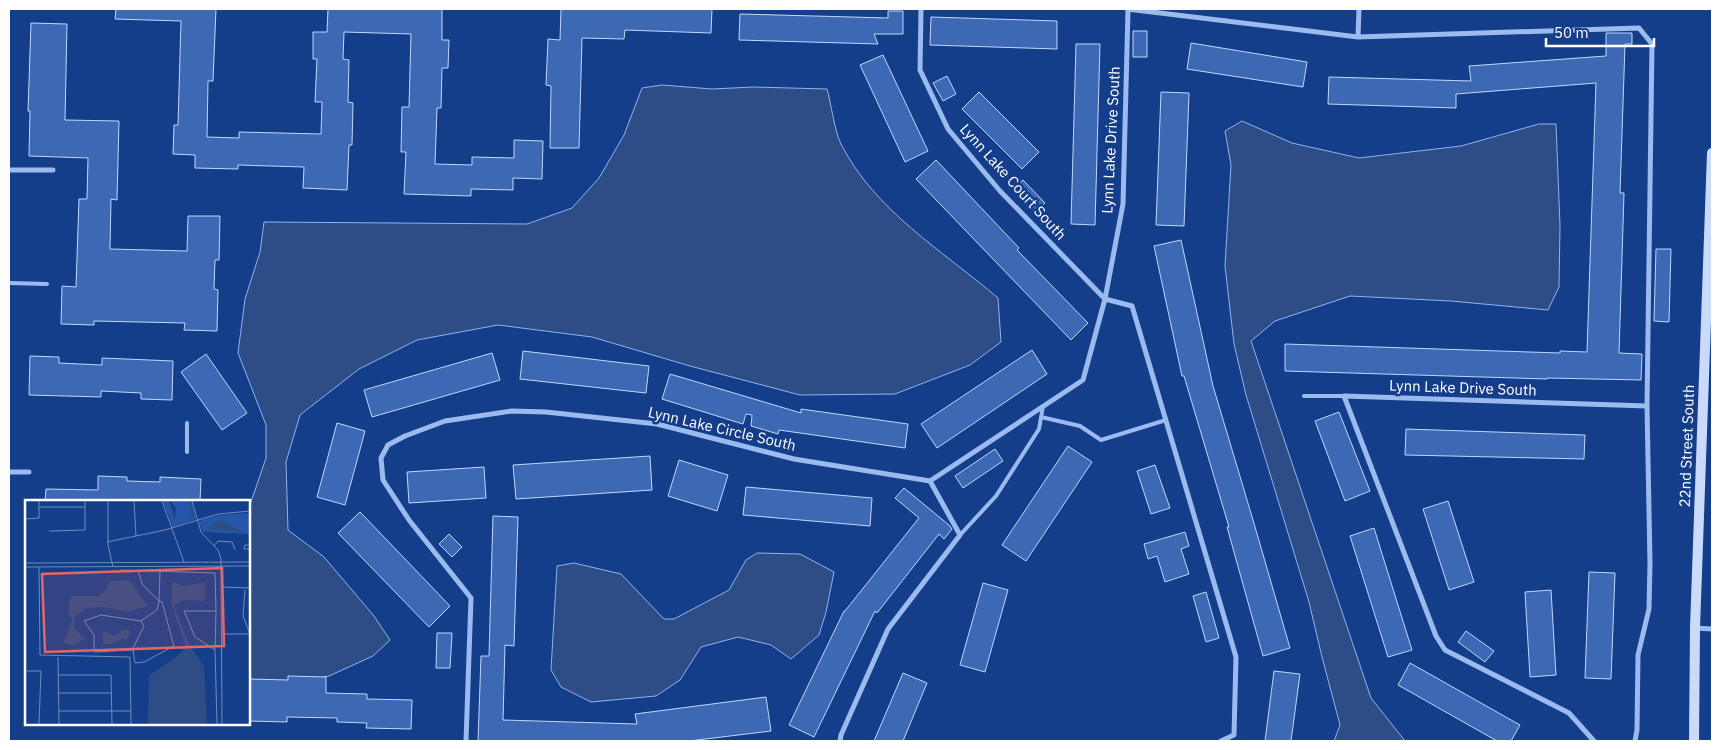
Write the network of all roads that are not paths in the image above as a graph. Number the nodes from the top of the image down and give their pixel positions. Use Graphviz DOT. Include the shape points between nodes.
graph roads {
  1 [pos="921,9"];
  2 [pos="1128,9"];
  3 [pos="1359,9"];
  4 [pos="1358,37"];
  5 [pos="1712,153"];
  6 [pos="9,170"];
  7 [pos="53,170"];
  8 [pos="1712,183"];
  9 [pos="9,283"];
  10 [pos="47,284"];
  11 [pos="1105,299"];
  12 [pos="1304,396"];
  13 [pos="1344,396"];
  14 [pos="1043,406"];
  15 [pos="1648,406"];
  16 [pos="1041,417"];
  17 [pos="1166,420"];
  18 [pos="187,423"];
  19 [pos="186,452"];
  20 [pos="9,472"];
  21 [pos="29,472"];
  22 [pos="930,481"];
  23 [pos="960,535"];
  24 [pos="1695,628"];
  25 [pos="1712,629"];
  26 [pos="466,741"];
  27 [pos="840,741"];
  28 [pos="1221,741"];
  29 [pos="1594,741"];
  30 [pos="1635,741"];
  31 [pos="1694,741"];
  1 -- 11 [label="street, Lynn Lake Court South" via="920,70 948,129 1000,191"];
  2 -- 4 [label="street"];
  2 -- 11 [label="street, Lynn Lake Drive South" via="1123,204"];
  3 -- 4 [label="street"];
  4 -- 15 [label="street" via="1639,28 1652,44"];
  5 -- 8 [label="street, 22nd Street South"];
  6 -- 7 [label="street"];
  8 -- 24 [label="street, 22nd Street South"];
  9 -- 10 [label="lane"];
  11 -- 14 [label="street, Lynn Lake Drive South" via="1083,380"];
  11 -- 17 [label="street" via="1132,306"];
  12 -- 13 [label="lane"];
  13 -- 15 [label="street, Lynn Lake Drive South"];
  13 -- 29 [label="street" via="1436,636 1445,650 1569,713"];
  14 -- 16 [label="lane"];
  14 -- 22 [label="street, Lynn Lake Drive South"];
  15 -- 30 [label="street" via="1649,609 1638,655"];
  16 -- 17 [label="lane" via="1080,426 1101,440"];
  16 -- 23 [label="lane" via="1039,429 996,496"];
  17 -- 28 [label="street" via="1236,657 1234,735"];
  18 -- 19 [label="lane"];
  20 -- 21 [label="street"];
  22 -- 23 [label="street"];
  22 -- 26 [label="street, Lynn Lake Circle South" via="794,459 657,424 546,412 512,411 445,421 405,436 388,446 381,458 383,480 409,520 471,598"];
  23 -- 27 [label="street" via="888,629"];
  24 -- 25 [label="street"];
  24 -- 31 [label="street, 22nd Street South"];
}
